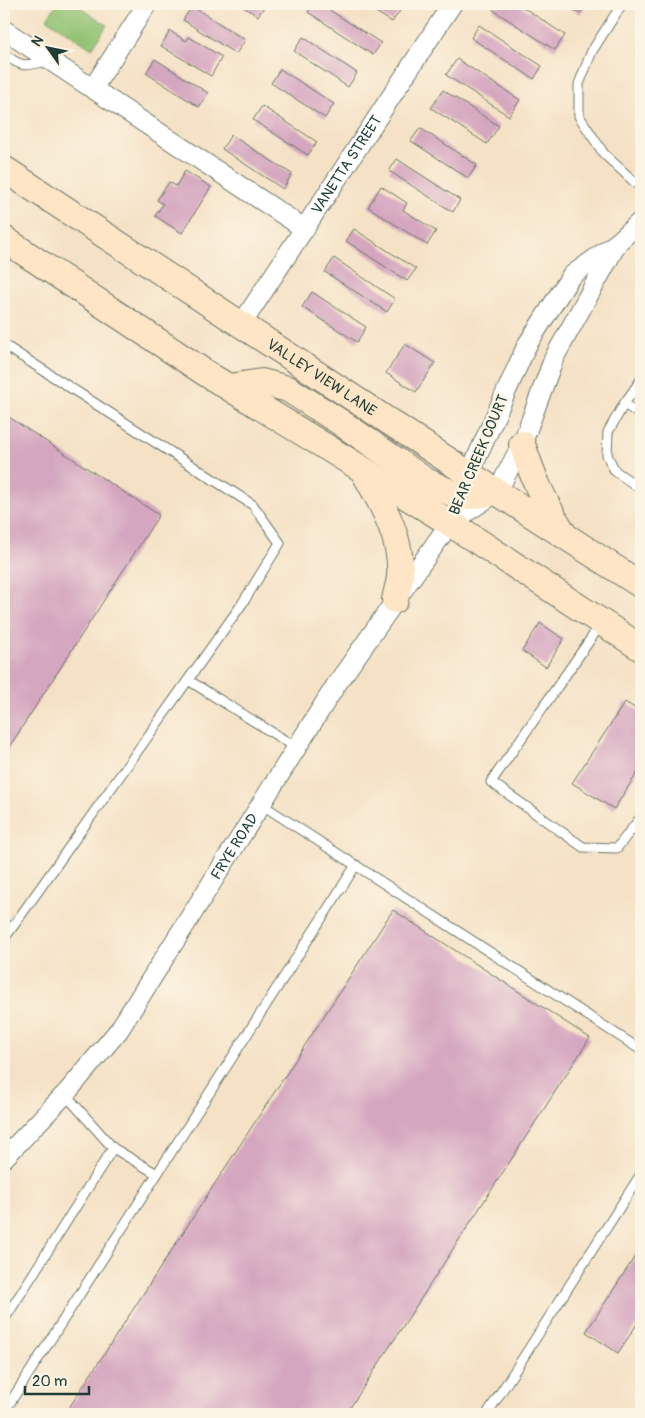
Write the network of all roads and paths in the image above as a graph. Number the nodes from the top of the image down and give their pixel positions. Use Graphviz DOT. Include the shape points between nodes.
graph roads {
  1 [pos="147,4"];
  2 [pos="452,4"];
  3 [pos="622,4"];
  4 [pos="4,30"];
  5 [pos="4,54"];
  6 [pos="50,60"];
  7 [pos="93,88"];
  8 [pos="4,169"];
  9 [pos="641,188"];
  10 [pos="641,221"];
  11 [pos="305,229"];
  12 [pos="4,239"];
  13 [pos="618,242"];
  14 [pos="241,325"];
  15 [pos="4,345"];
  16 [pos="641,380"];
  17 [pos="229,387"];
  18 [pos="624,404"];
  19 [pos="641,415"];
  20 [pos="522,444"];
  21 [pos="362,469"];
  22 [pos="464,485"];
  23 [pos="641,489"];
  24 [pos="497,492"];
  25 [pos="450,523"];
  26 [pos="565,536"];
  27 [pos="641,585"];
  28 [pos="395,600"];
  29 [pos="602,622"];
  30 [pos="641,648"];
  31 [pos="188,680"];
  32 [pos="297,748"];
  33 [pos="261,804"];
  34 [pos="641,818"];
  35 [pos="356,865"];
  36 [pos="4,939"];
  37 [pos="641,1050"];
  38 [pos="64,1094"];
  39 [pos="114,1148"];
  40 [pos="4,1158"];
  41 [pos="157,1174"];
  42 [pos="641,1174"];
  43 [pos="4,1320"];
  44 [pos="4,1412"];
  45 [pos="487,1414"];
  1 -- 7 [label="street"];
  2 -- 11 [label="street, VANETTA STREET"];
  3 -- 9 [label="lane" via="592,51 579,84 579,116 604,154"];
  4 -- 6 [label="street"];
  5 -- 6 [label="lane" via="26,66"];
  6 -- 7 [label="street"];
  7 -- 11 [label="street"];
  8 -- 14 [label="main road, VALLEY VIEW LANE"];
  10 -- 13 [label="street, BEAR CREEK COURT"];
  11 -- 14 [label="street, VANETTA STREET"];
  12 -- 17 [label="main road"];
  13 -- 20 [label="street, BEAR CREEK COURT" via="554,358"];
  13 -- 22 [label="street, BEAR CREEK COURT" via="571,276 561,291 527,345"];
  14 -- 22 [label="main road, VALLEY VIEW LANE"];
  15 -- 31 [label="lane" via="254,505 280,543"];
  16 -- 18 [label="lane"];
  17 -- 21 [label="main road"];
  17 -- 22 [label="main road" via="262,382 288,389 426,481"];
  18 -- 19 [label="lane"];
  18 -- 23 [label="lane" via="608,432 606,455 614,471"];
  20 -- 24 [label="street, BEAR CREEK COURT"];
  20 -- 26 [label="main road" via="545,504"];
  21 -- 25 [label="main road"];
  21 -- 28 [label="main road" via="385,510 399,552 400,578"];
  22 -- 24 [label="main road, VALLEY VIEW LANE"];
  22 -- 25 [label="street, BEAR CREEK COURT"];
  24 -- 25 [label="street, BEAR CREEK COURT"];
  24 -- 26 [label="main road, VALLEY VIEW LANE"];
  25 -- 28 [label="street, FRYE ROAD"];
  25 -- 29 [label="main road"];
  26 -- 27 [label="main road, VALLEY VIEW LANE"];
  28 -- 32 [label="street, FRYE ROAD"];
  29 -- 30 [label="main road"];
  29 -- 34 [label="lane" via="492,782 583,847 617,848"];
  31 -- 32 [label="lane"];
  31 -- 36 [label="lane"];
  32 -- 33 [label="street, FRYE ROAD"];
  33 -- 35 [label="lane"];
  33 -- 38 [label="street, FRYE ROAD" via="118,1030"];
  35 -- 37 [label="lane"];
  35 -- 41 [label="lane"];
  38 -- 39 [label="lane"];
  38 -- 40 [label="street, FRYE ROAD"];
  39 -- 41 [label="lane"];
  39 -- 43 [label="lane"];
  41 -- 44 [label="lane"];
  42 -- 45 [label="lane"];
}
